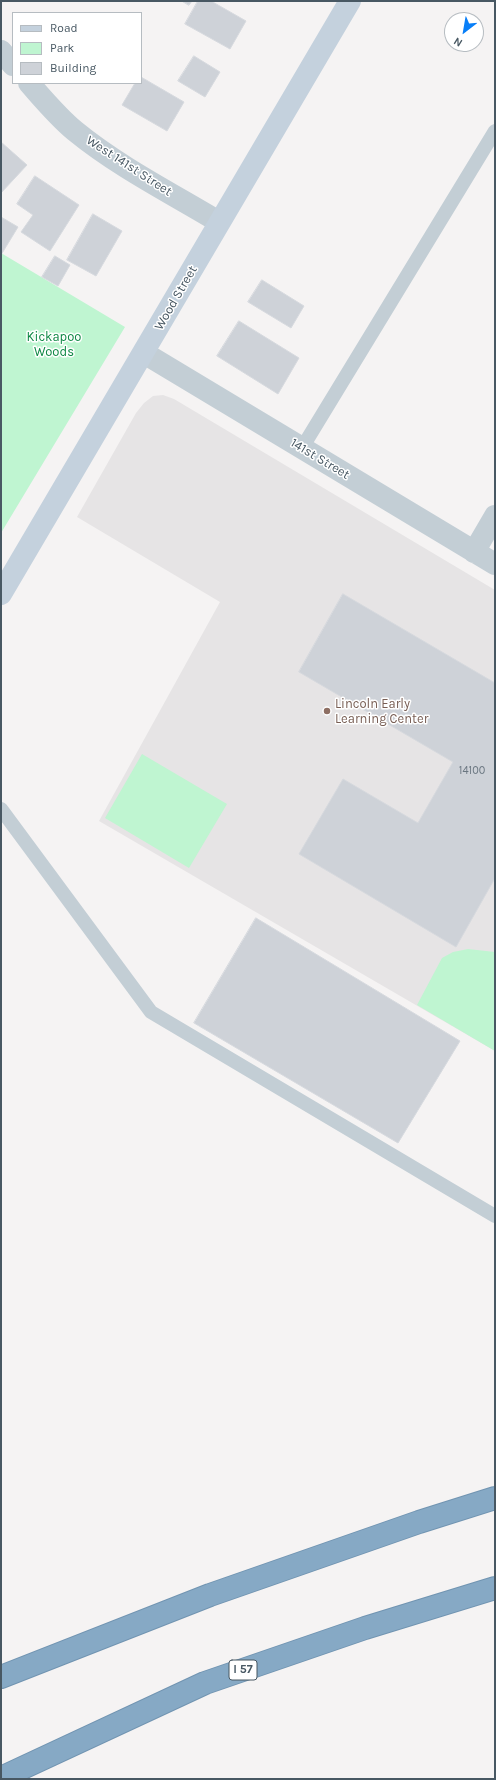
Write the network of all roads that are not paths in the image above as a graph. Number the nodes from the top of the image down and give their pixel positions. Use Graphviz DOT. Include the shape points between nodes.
graph roads {
  1 [pos="350,1"];
  2 [pos="1,51"];
  3 [pos="12,63"];
  4 [pos="30,84"];
  5 [pos="495,131"];
  6 [pos="219,222"];
  7 [pos="144,353"];
  8 [pos="302,448"];
  9 [pos="495,516"];
  10 [pos="474,552"];
  11 [pos="495,564"];
  12 [pos="1,594"];
  13 [pos="1,810"];
  14 [pos="495,1216"];
  15 [pos="495,1498"];
  16 [pos="495,1588"];
  17 [pos="1,1677"];
  18 [pos="1,1778"];
  1 -- 6 [label="main road, Wood Street"];
  2 -- 3 [label="street"];
  4 -- 6 [label="street, West 141st Street" via="56,114 105,153"];
  5 -- 8 [label="lane"];
  6 -- 7 [label="main road, Wood Street"];
  7 -- 8 [label="street, 141st Street"];
  7 -- 12 [label="main road, Wood Street"];
  8 -- 10 [label="street, 141st Street"];
  9 -- 10 [label="street"];
  10 -- 11 [label="street, 141st Street"];
  13 -- 14 [label="lane" via="151,1012"];
  15 -- 17 [label="highway" via="210,1595"];
  16 -- 18 [label="highway, I 57" via="365,1628 205,1683"];
}
